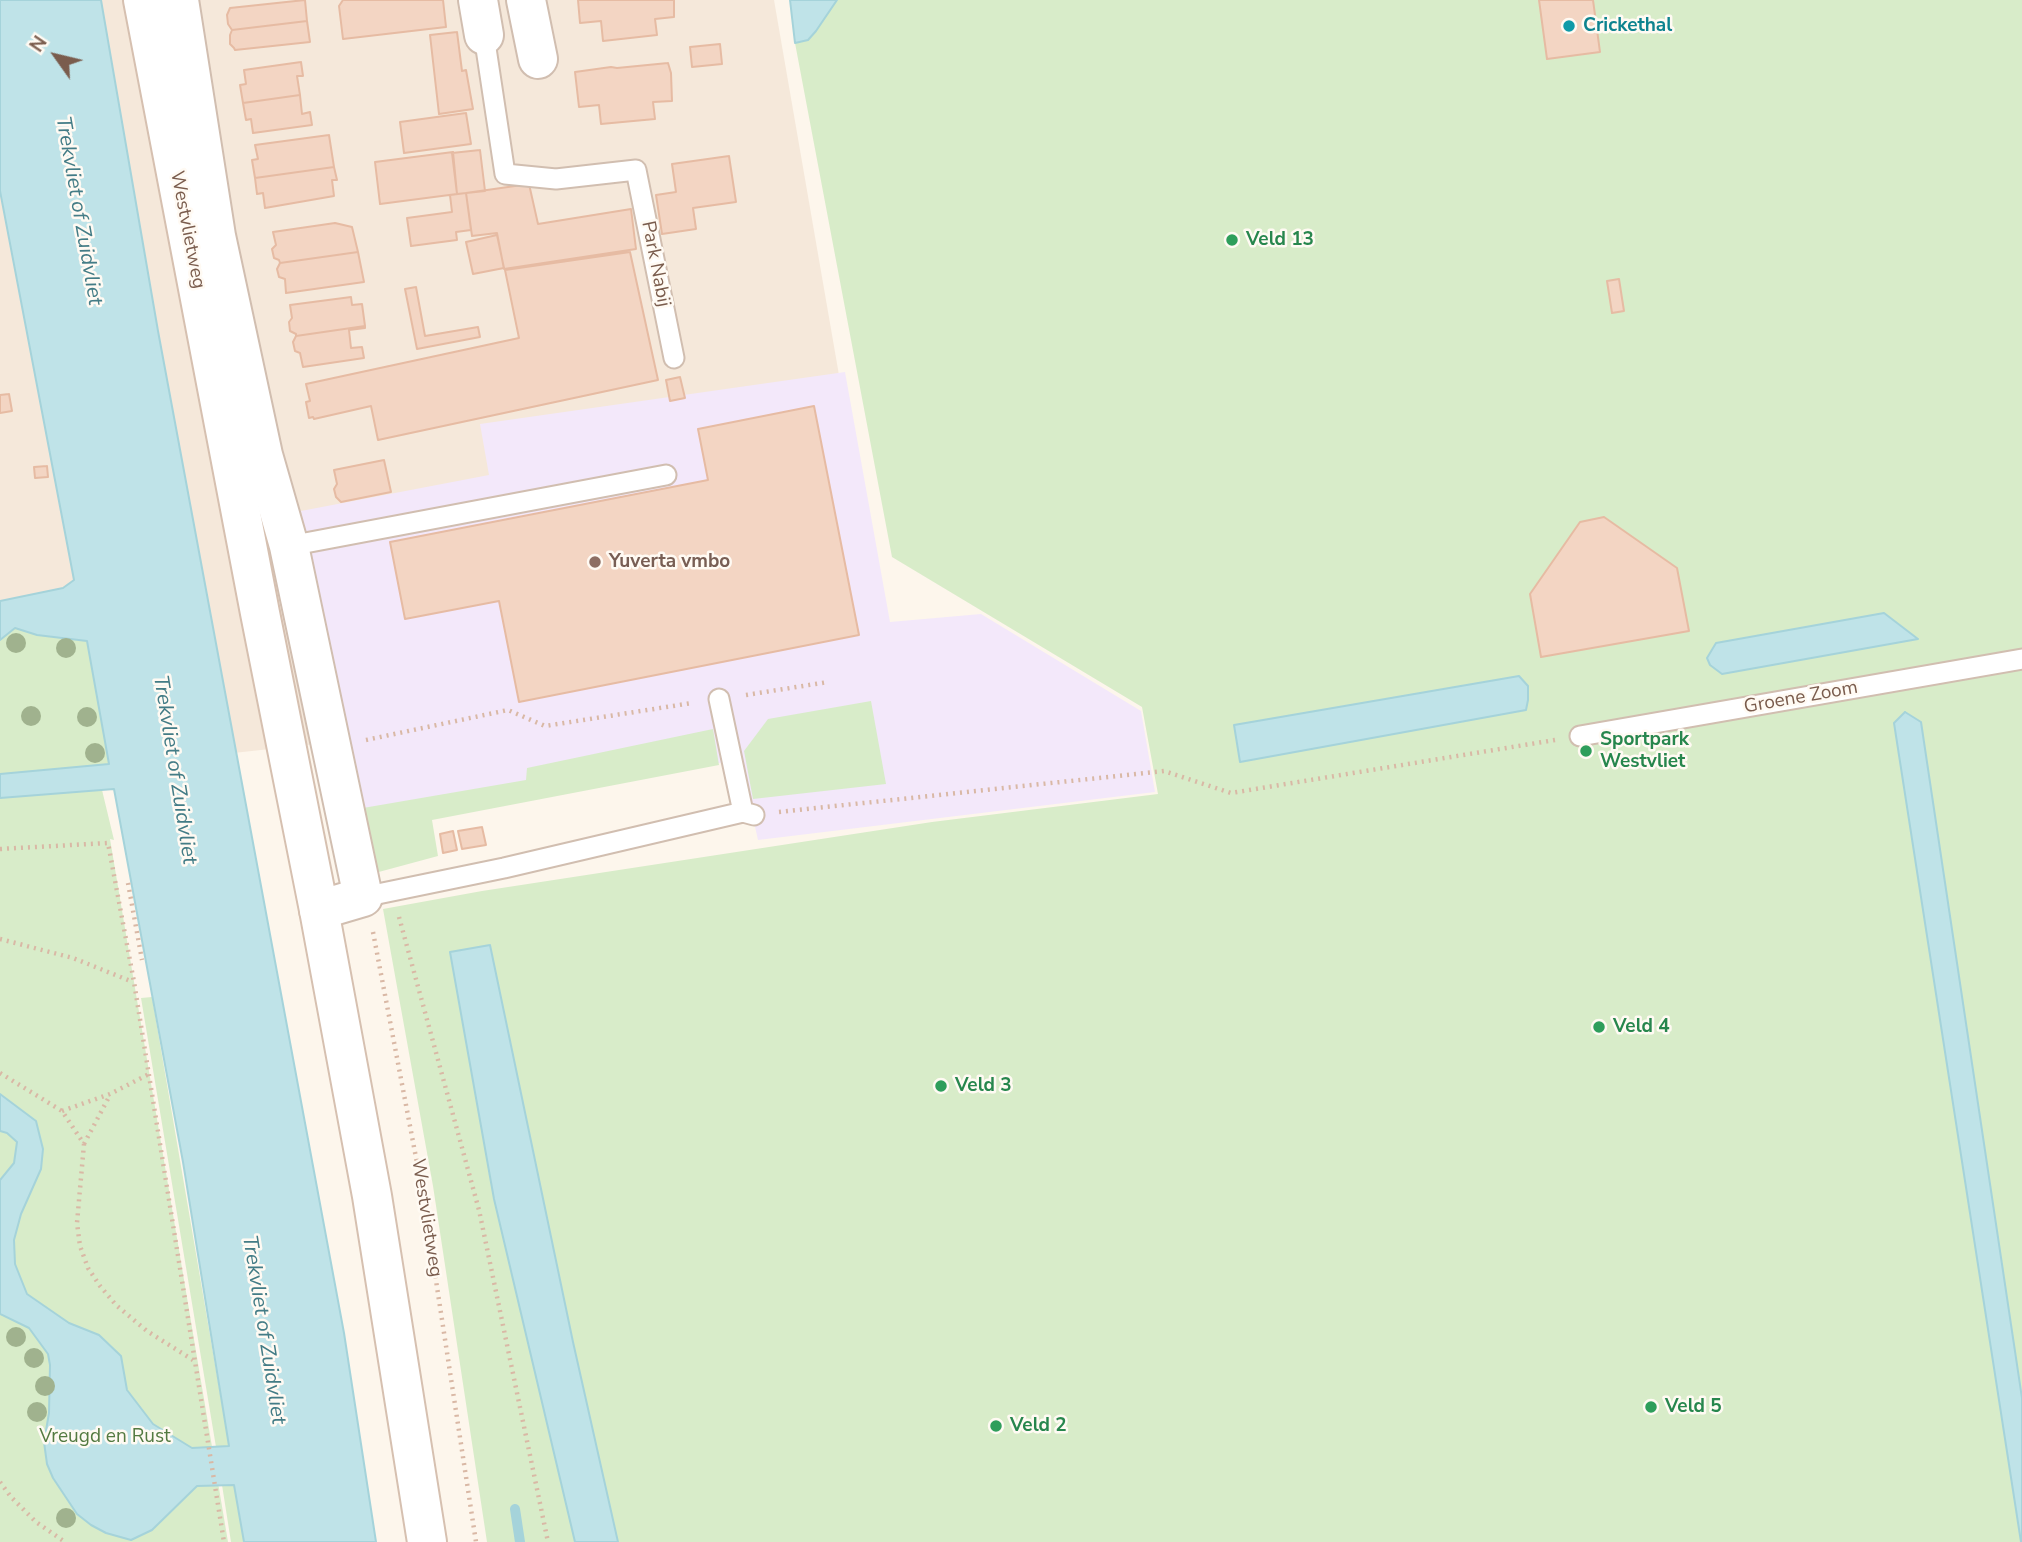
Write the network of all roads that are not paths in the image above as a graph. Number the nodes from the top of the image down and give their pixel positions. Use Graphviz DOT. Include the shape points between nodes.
graph roads {
  1 [pos="143,0"];
  2 [pos="179,0"];
  3 [pos="526,0"];
  4 [pos="481,17"];
  5 [pos="538,58"];
  6 [pos="674,358"];
  7 [pos="247,457"];
  8 [pos="666,475"];
  9 [pos="289,546"];
  10 [pos="2022,659"];
  11 [pos="719,699"];
  12 [pos="1580,736"];
  13 [pos="379,893"];
  14 [pos="319,910"];
  15 [pos="427,1542"];
  1 -- 7 [label="street, Westvlietweg"];
  2 -- 7 [label="street, Westvlietweg"];
  3 -- 5 [label="street"];
  4 -- 6 [label="lane, Park Nabij" via="505,174 556,179 636,170"];
  7 -- 9 [label="street, Westvlietweg"];
  7 -- 14 [label="street, Westvlietweg"];
  8 -- 9 [label="lane"];
  9 -- 13 [label="street, Westvlietweg"];
  10 -- 12 [label="lane, Groene Zoom"];
  11 -- 13 [label="lane" via="749,813"];
  13 -- 14 [label="street"];
  14 -- 15 [label="street, Westvlietweg" via="372,1196"];
}
